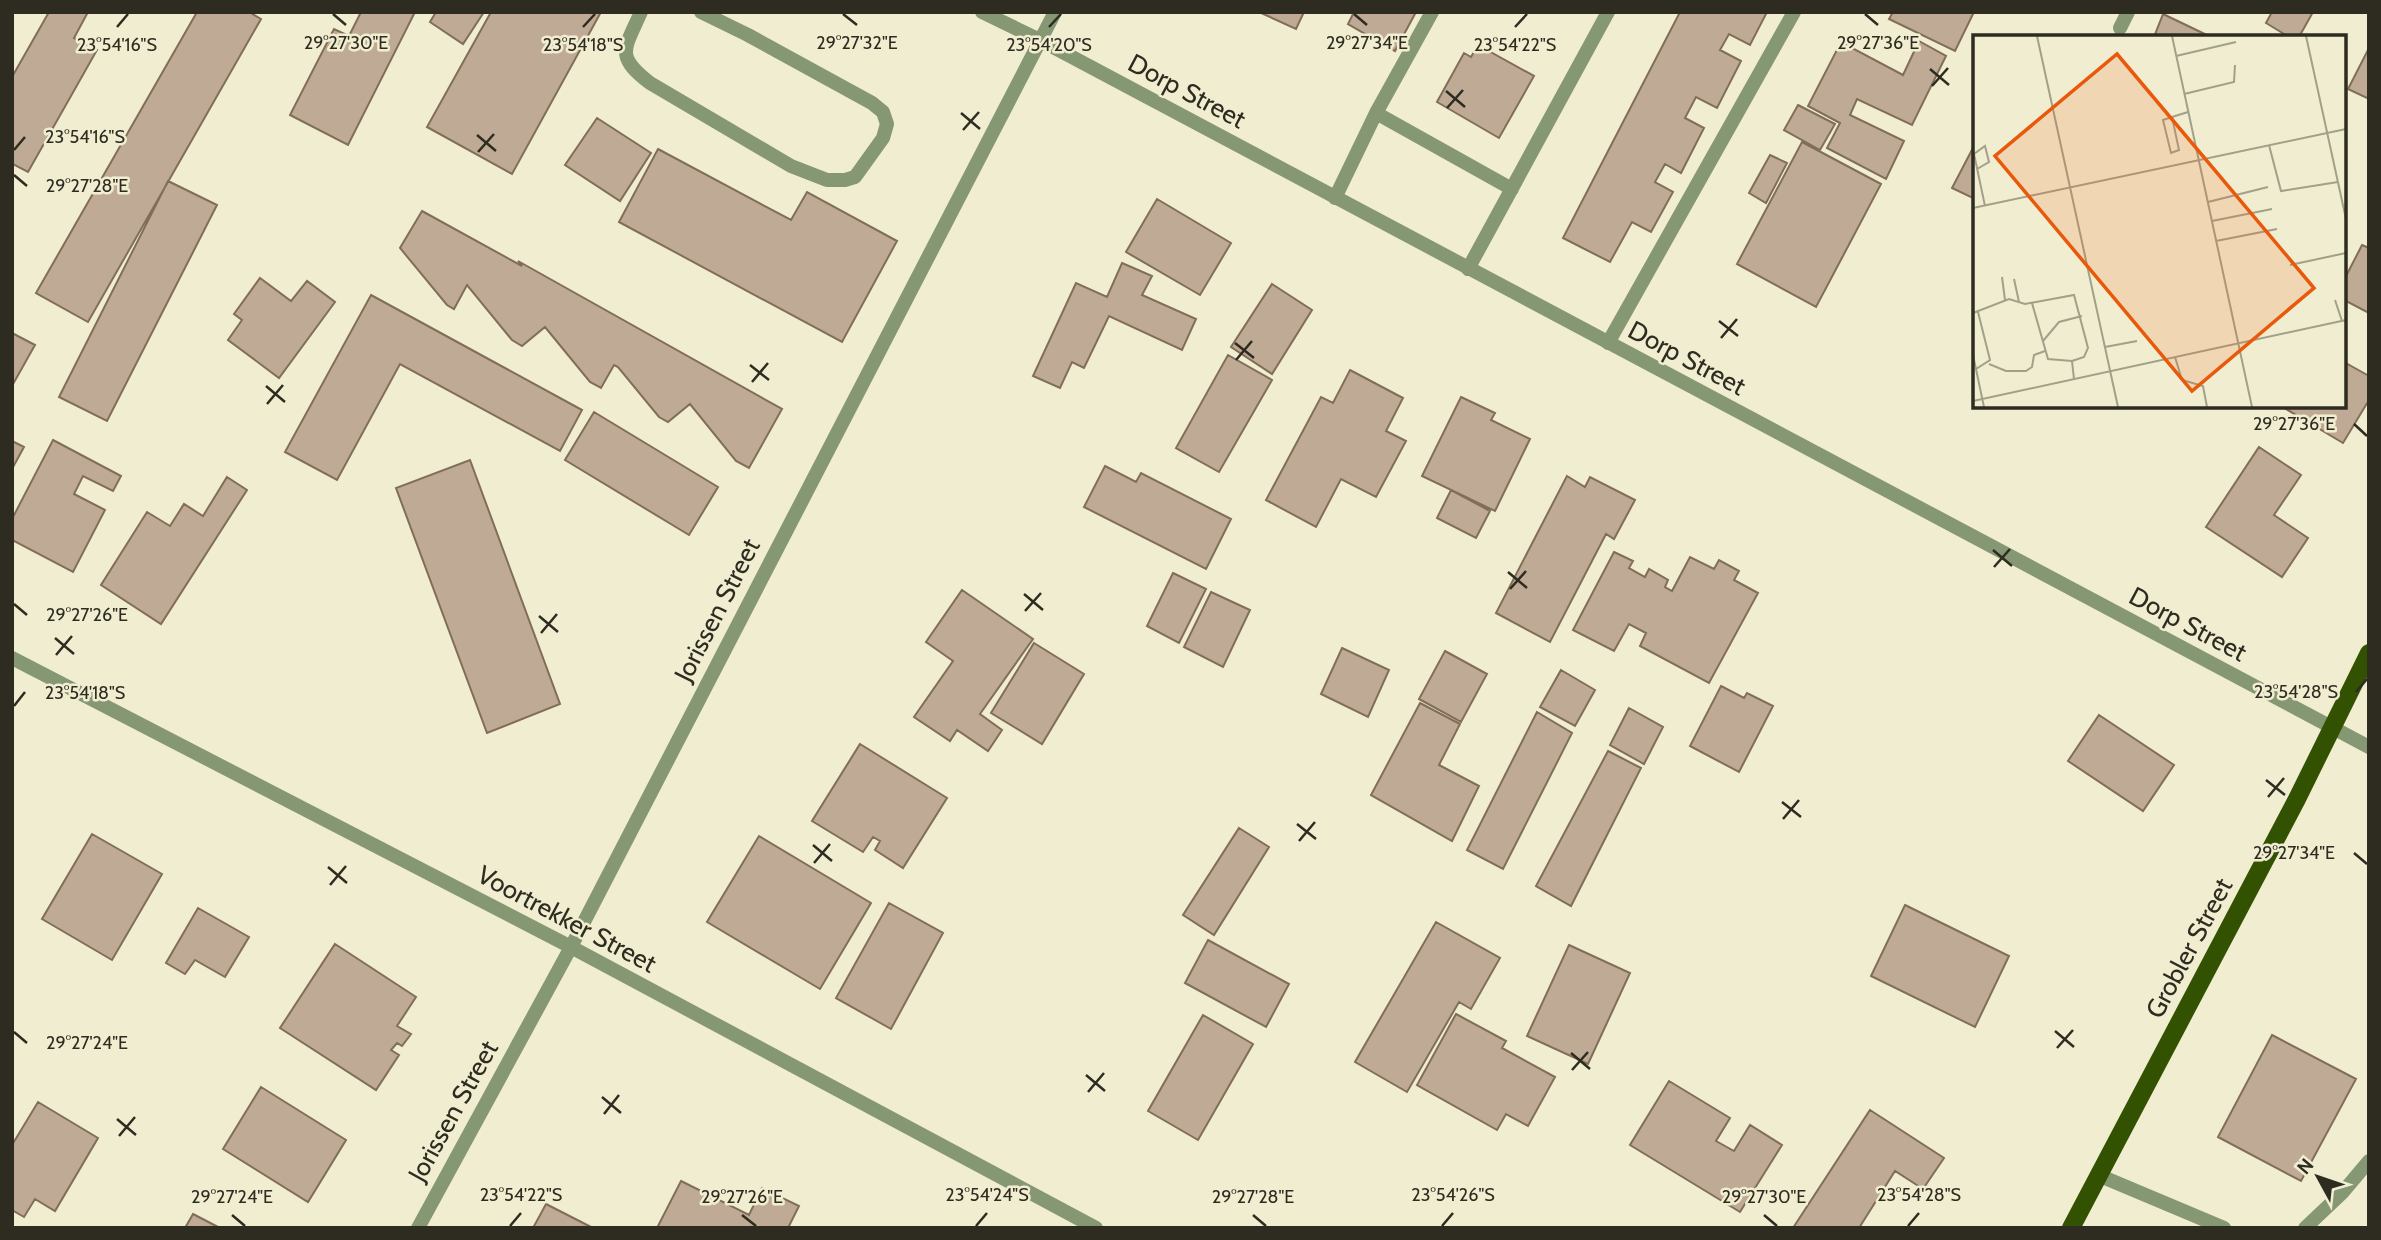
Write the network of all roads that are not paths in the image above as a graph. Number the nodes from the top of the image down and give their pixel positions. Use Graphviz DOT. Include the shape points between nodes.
graph roads {
  1 [pos="641,12"];
  2 [pos="701,12"];
  3 [pos="982,12"];
  4 [pos="1055,12"];
  5 [pos="1432,12"];
  6 [pos="1608,12"];
  7 [pos="1794,12"];
  8 [pos="2128,12"];
  9 [pos="2120,28"];
  10 [pos="1040,40"];
  11 [pos="1376,113"];
  12 [pos="1512,189"];
  13 [pos="1335,198"];
  14 [pos="1468,269"];
  15 [pos="1608,344"];
  16 [pos="2369,653"];
  17 [pos="12,658"];
  18 [pos="2332,727"];
  19 [pos="2369,747"];
  20 [pos="570,947"];
  21 [pos="2369,1161"];
  22 [pos="2098,1175"];
  23 [pos="418,1228"];
  24 [pos="1096,1228"];
  25 [pos="2071,1228"];
  26 [pos="2224,1228"];
  27 [pos="2305,1228"];
  1 -- 2 [label="street" via="625,58 630,68 791,166 827,180 855,177 883,138 887,124 883,113 748,34"];
  3 -- 10 [label="street, Dorp Street"];
  4 -- 10 [label="street, Jorissen Street"];
  5 -- 11 [label="street"];
  6 -- 12 [label="street"];
  7 -- 15 [label="street"];
  8 -- 9 [label="street"];
  10 -- 13 [label="street, Dorp Street"];
  10 -- 20 [label="street, Jorissen Street"];
  11 -- 12 [label="street"];
  11 -- 13 [label="street"];
  12 -- 14 [label="street"];
  13 -- 14 [label="street, Dorp Street"];
  14 -- 15 [label="street, Dorp Street"];
  15 -- 18 [label="street, Dorp Street"];
  16 -- 18 [label="main road, Grobler Street"];
  17 -- 20 [label="street, Voortrekker Street"];
  18 -- 19 [label="street, Dorp Street"];
  18 -- 22 [label="main road, Grobler Street"];
  20 -- 23 [label="street, Jorissen Street"];
  20 -- 24 [label="street, Voortrekker Street"];
  21 -- 27 [label="street"];
  22 -- 25 [label="main road, Grobler Street"];
  22 -- 26 [label="street"];
}
